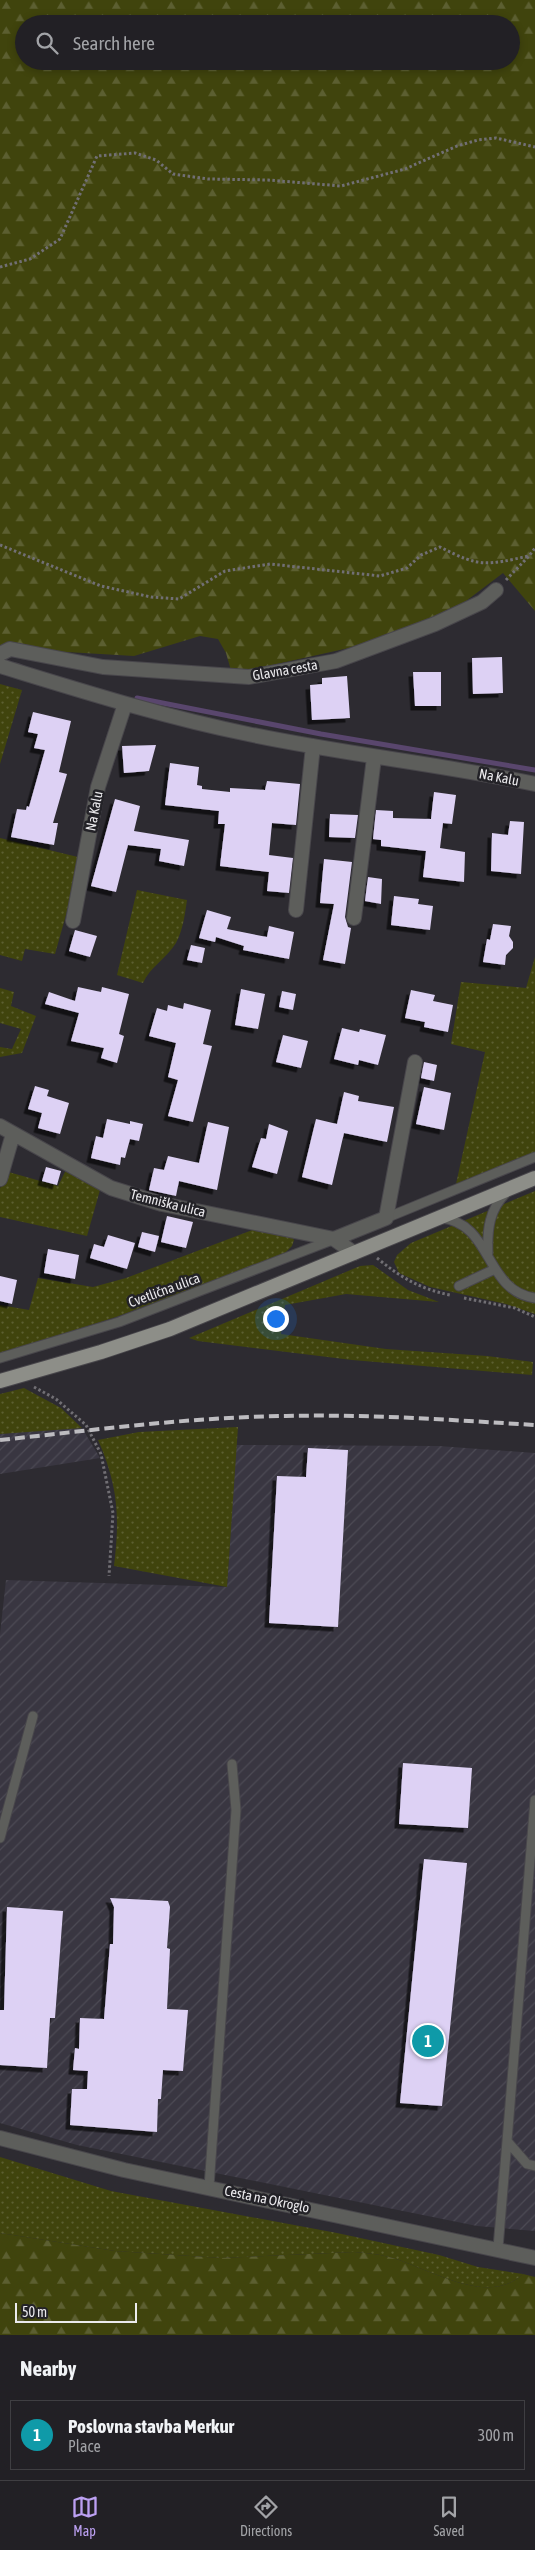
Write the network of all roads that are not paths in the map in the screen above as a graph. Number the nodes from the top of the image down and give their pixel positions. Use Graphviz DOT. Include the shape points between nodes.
graph roads {
  1 [pos="496,590"];
  2 [pos="0,654"];
  3 [pos="0,666"];
  4 [pos="124,704"];
  5 [pos="313,746"];
  6 [pos="374,758"];
  7 [pos="535,784"];
  8 [pos="296,910"];
  9 [pos="354,918"];
  10 [pos="73,920"];
  11 [pos="415,1062"];
  12 [pos="0,1126"];
  13 [pos="13,1134"];
  14 [pos="535,1157"];
  15 [pos="535,1178"];
  16 [pos="0,1179"];
  17 [pos="511,1188"];
  18 [pos="386,1218"];
  19 [pos="438,1218"];
  20 [pos="334,1239"];
  21 [pos="354,1253"];
  22 [pos="488,1254"];
  23 [pos="495,1269"];
  24 [pos="459,1286"];
  25 [pos="535,1298"];
  26 [pos="0,1358"];
  27 [pos="0,1381"];
  28 [pos="32,1716"];
  29 [pos="232,1764"];
  30 [pos="535,1800"];
  31 [pos="0,1838"];
  32 [pos="0,2138"];
  33 [pos="507,2141"];
  34 [pos="535,2166"];
  35 [pos="209,2187"];
  36 [pos="498,2248"];
  37 [pos="535,2258"];
  1 -- 2 [label="street, Glavna cesta" via="482,602 435,624 336,661 249,677 103,667 10,649"];
  3 -- 4 [label="street, Na Kalu"];
  4 -- 5 [label="street, Na Kalu" via="247,734"];
  4 -- 10 [label="street, Na Kalu" via="98,786"];
  5 -- 6 [label="street, Na Kalu"];
  5 -- 8 [label="street"];
  6 -- 7 [label="street, Na Kalu" via="484,773"];
  6 -- 9 [label="street"];
  11 -- 18 [label="street"];
  12 -- 13 [label="street, Temniška ulica"];
  13 -- 16 [label="street"];
  13 -- 20 [label="street, Temniška ulica" via="111,1188 162,1204"];
  14 -- 18 [label="lane"];
  15 -- 17 [label="main road"];
  17 -- 19 [label="main road"];
  17 -- 22 [label="lane" via="500,1198 490,1216"];
  18 -- 20 [label="street"];
  19 -- 21 [label="main road"];
  19 -- 22 [label="lane" via="456,1220"];
  20 -- 21 [label="street"];
  20 -- 26 [label="lane, Cvetlična ulica" via="119,1322"];
  21 -- 27 [label="main road" via="170,1328"];
  22 -- 23 [label="lane"];
  23 -- 24 [label="lane"];
  23 -- 25 [label="lane" via="506,1286"];
  28 -- 31 [label="lane"];
  29 -- 35 [label="lane" via="236,1810"];
  30 -- 33 [label="lane"];
  32 -- 35 [label="street, Cesta na Okroglo" via="60,2155"];
  33 -- 34 [label="lane" via="526,2164"];
  33 -- 36 [label="lane"];
  35 -- 36 [label="street, Cesta na Okroglo"];
  36 -- 37 [label="street, Cesta na Okroglo"];
}
